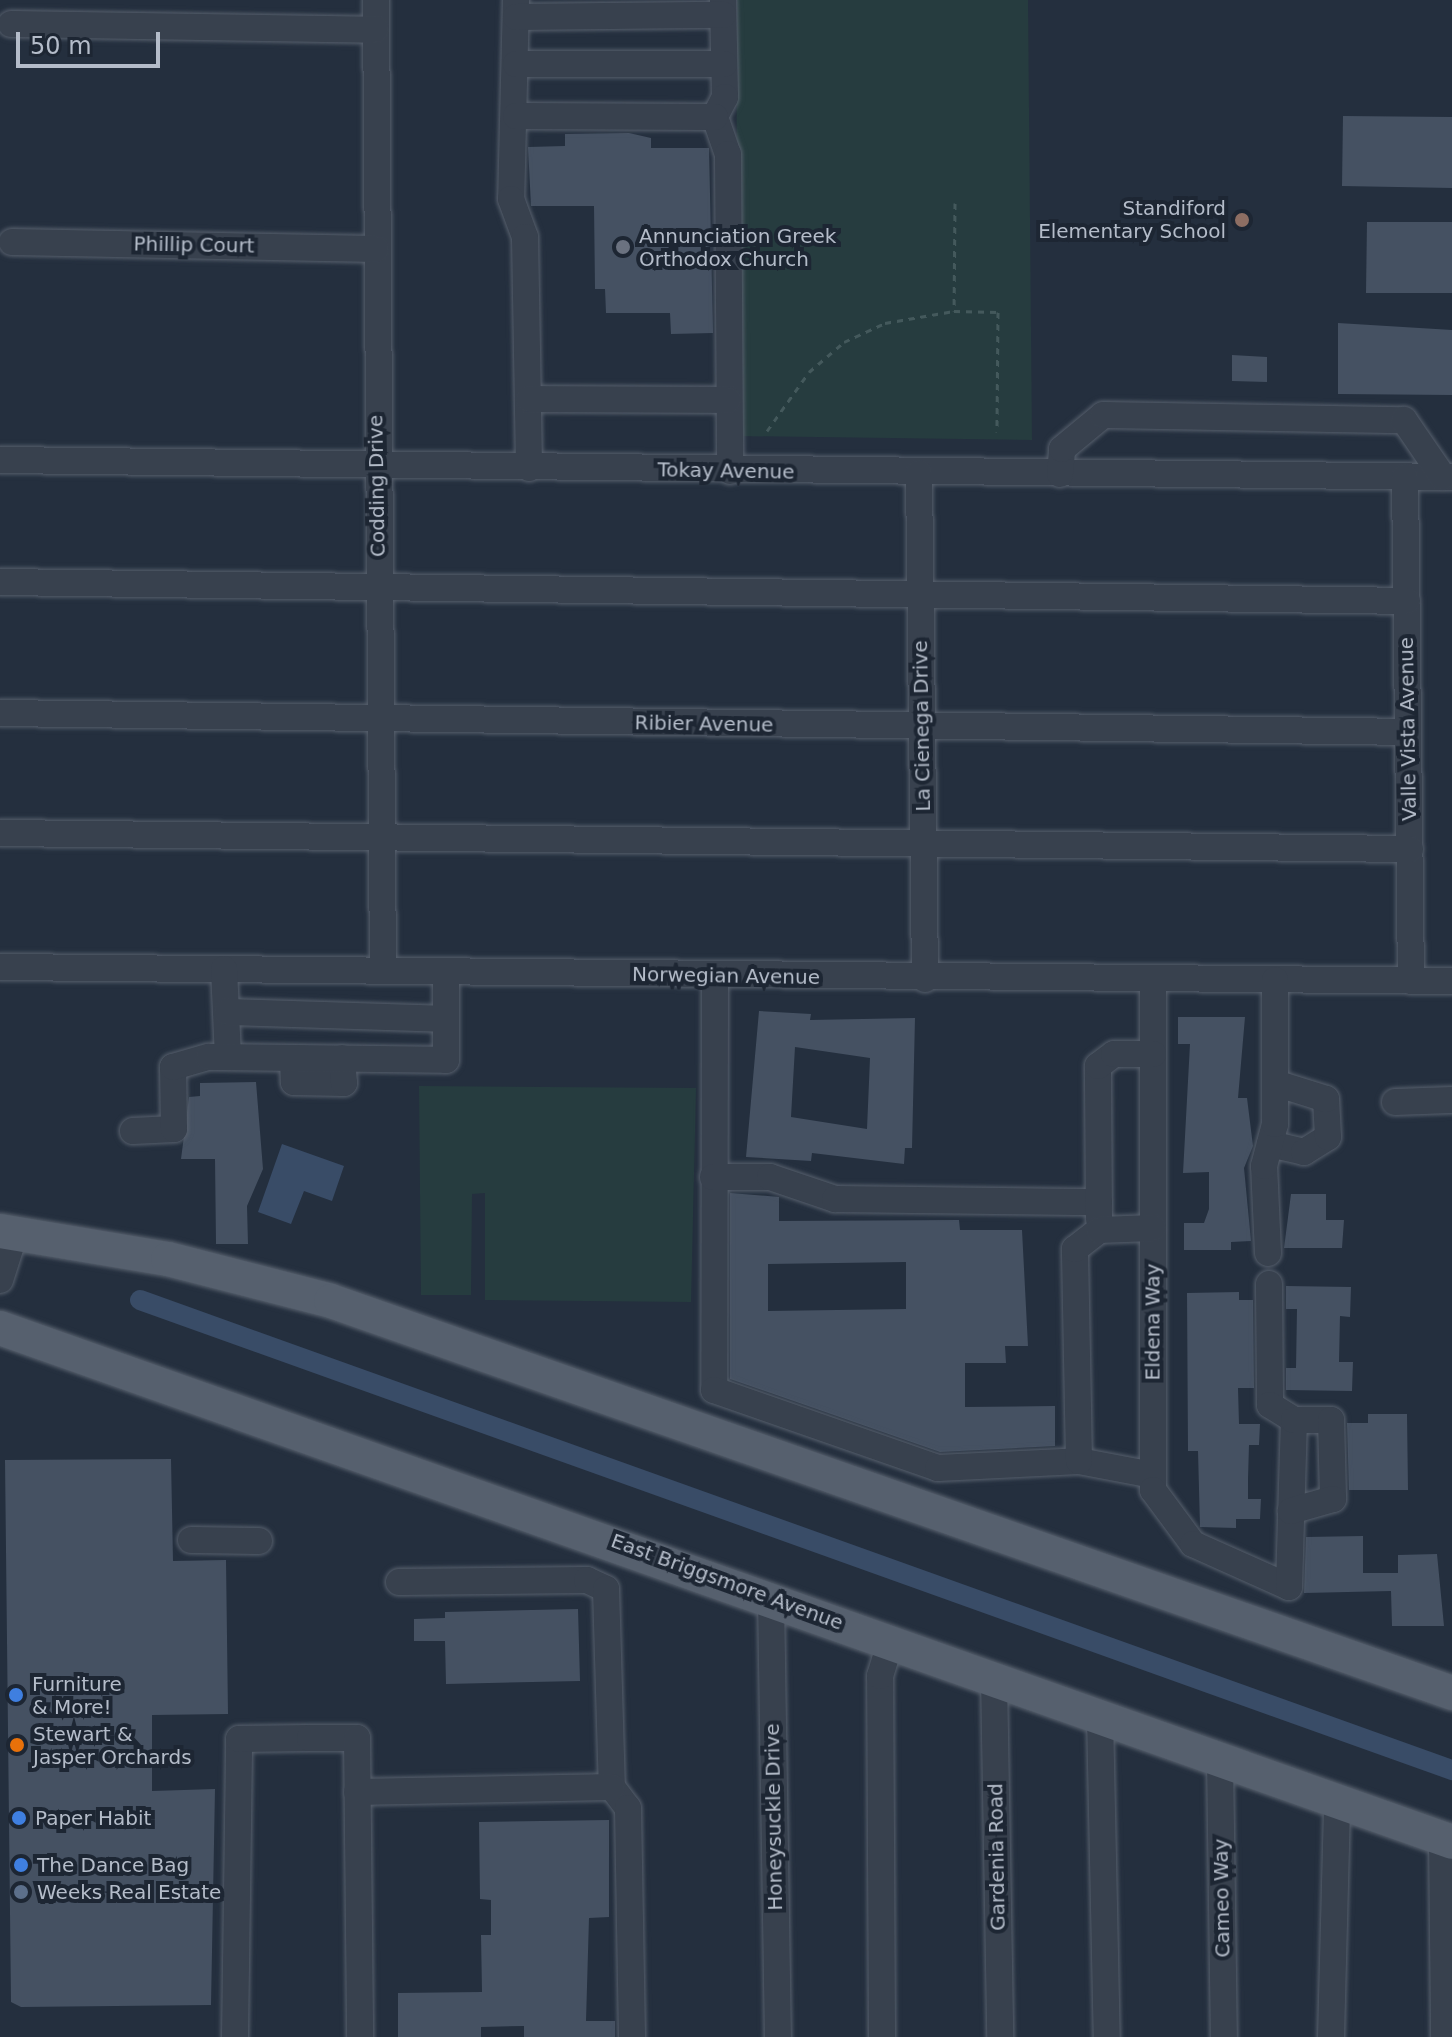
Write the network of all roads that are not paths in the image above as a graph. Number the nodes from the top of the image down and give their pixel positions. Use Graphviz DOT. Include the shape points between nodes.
graph roads {
  1 [pos="376,0"];
  2 [pos="516,8"];
  3 [pos="723,8"];
  4 [pos="11,24"];
  5 [pos="376,30"];
  6 [pos="516,64"];
  7 [pos="724,64"];
  8 [pos="516,116"];
  9 [pos="715,117"];
  10 [pos="12,242"];
  11 [pos="376,249"];
  12 [pos="529,399"];
  13 [pos="728,400"];
  14 [pos="0,460"];
  15 [pos="377,466"];
  16 [pos="529,468"];
  17 [pos="730,471"];
  18 [pos="919,473"];
  19 [pos="1060,474"];
  20 [pos="1405,477"];
  21 [pos="1448,477"];
  22 [pos="0,582"];
  23 [pos="378,587"];
  24 [pos="920,591"];
  25 [pos="1407,601"];
  26 [pos="0,713"];
  27 [pos="380,718"];
  28 [pos="922,728"];
  29 [pos="1408,732"];
  30 [pos="0,833"];
  31 [pos="381,839"];
  32 [pos="923,843"];
  33 [pos="1410,849"];
  34 [pos="0,967"];
  35 [pos="224,969"];
  36 [pos="383,971"];
  37 [pos="446,972"];
  38 [pos="715,976"];
  39 [pos="925,979"];
  40 [pos="1153,980"];
  41 [pos="1275,980"];
  42 [pos="1411,981"];
  43 [pos="1452,981"];
  44 [pos="227,1012"];
  45 [pos="444,1019"];
  46 [pos="1153,1054"];
  47 [pos="228,1056"];
  48 [pos="1275,1083"];
  49 [pos="1452,1100"];
  50 [pos="1395,1102"];
  51 [pos="133,1131"];
  52 [pos="1273,1134"];
  53 [pos="713,1177"];
  54 [pos="1099,1202"];
  55 [pos="1153,1228"];
  56 [pos="1099,1230"];
  57 [pos="8,1232"];
  58 [pos="1268,1253"];
  59 [pos="0,1280"];
  60 [pos="1269,1284"];
  61 [pos="0,1328"];
  62 [pos="1294,1420"];
  63 [pos="1079,1461"];
  64 [pos="1153,1475"];
  65 [pos="1291,1511"];
  66 [pos="191,1540"];
  67 [pos="259,1541"];
  68 [pos="399,1582"];
  69 [pos="771,1598"];
  70 [pos="891,1640"];
  71 [pos="994,1678"];
  72 [pos="1452,1693"];
  73 [pos="1100,1716"];
  74 [pos="1220,1759"];
  75 [pos="612,1787"];
  76 [pos="357,1792"];
  77 [pos="1337,1800"];
  78 [pos="1449,1836"];
  79 [pos="235,2037"];
  80 [pos="360,2037"];
  81 [pos="632,2037"];
  82 [pos="778,2037"];
  83 [pos="882,2037"];
  84 [pos="1000,2037"];
  85 [pos="1107,2037"];
  86 [pos="1224,2037"];
  87 [pos="1331,2037"];
  88 [pos="1444,2037"];
  1 -- 5 [label="street, Codding Drive"];
  2 -- 3 [label="street"];
  2 -- 6 [label="street"];
  3 -- 7 [label="street"];
  4 -- 5 [label="street"];
  5 -- 11 [label="street, Codding Drive"];
  6 -- 7 [label="street"];
  6 -- 8 [label="street"];
  7 -- 9 [label="street" via="725,97"];
  8 -- 9 [label="street"];
  8 -- 12 [label="street" via="511,199 525,237"];
  9 -- 13 [label="street" via="728,154"];
  10 -- 11 [label="street, Phillip Court"];
  11 -- 15 [label="street, Codding Drive"];
  12 -- 13 [label="street"];
  12 -- 16 [label="street"];
  13 -- 17 [label="street"];
  14 -- 15 [label="street, Tokay Avenue"];
  15 -- 16 [label="street, Tokay Avenue"];
  15 -- 23 [label="street, Codding Drive"];
  16 -- 17 [label="street, Tokay Avenue"];
  17 -- 18 [label="street, Tokay Avenue"];
  18 -- 19 [label="street, Tokay Avenue"];
  18 -- 24 [label="street, La Cienega Drive"];
  19 -- 20 [label="street, Tokay Avenue"];
  19 -- 21 [label="street" via="1062,449 1103,415 1404,420"];
  20 -- 21 [label="street, Tokay Avenue"];
  20 -- 25 [label="street, Valle Vista Avenue"];
  22 -- 23 [label="street"];
  23 -- 24 [label="street"];
  23 -- 27 [label="street, Codding Drive"];
  24 -- 25 [label="street"];
  24 -- 28 [label="street, La Cienega Drive"];
  25 -- 29 [label="street, Valle Vista Avenue"];
  26 -- 27 [label="street, Ribier Avenue"];
  27 -- 28 [label="street, Ribier Avenue"];
  27 -- 31 [label="street, Codding Drive"];
  28 -- 29 [label="street, Ribier Avenue"];
  28 -- 32 [label="street, La Cienega Drive"];
  29 -- 33 [label="street, Valle Vista Avenue"];
  30 -- 31 [label="street"];
  31 -- 32 [label="street"];
  31 -- 36 [label="street, Codding Drive"];
  32 -- 33 [label="street"];
  32 -- 39 [label="street, La Cienega Drive"];
  33 -- 42 [label="street, Valle Vista Avenue"];
  34 -- 35 [label="street, Norwegian Avenue"];
  35 -- 36 [label="street, Norwegian Avenue"];
  35 -- 44 [label="street"];
  36 -- 37 [label="street, Norwegian Avenue"];
  37 -- 38 [label="street, Norwegian Avenue"];
  37 -- 45 [label="street"];
  38 -- 39 [label="street, Norwegian Avenue"];
  38 -- 53 [label="street"];
  39 -- 40 [label="street, Norwegian Avenue"];
  40 -- 41 [label="street, Norwegian Avenue"];
  40 -- 46 [label="street, Eldena Way"];
  41 -- 42 [label="street, Norwegian Avenue"];
  41 -- 48 [label="street"];
  42 -- 43 [label="street, Norwegian Avenue"];
  44 -- 45 [label="street"];
  44 -- 47 [label="street"];
  45 -- 47 [label="street" via="446,1060 342,1058 344,1083 294,1082 293,1058"];
  46 -- 54 [label="street" via="1114,1054 1098,1066"];
  46 -- 55 [label="street, Eldena Way"];
  47 -- 51 [label="street" via="173,1067 174,1129"];
  48 -- 52 [label="street"];
  48 -- 52 [label="street" via="1326,1099 1328,1137 1304,1152"];
  49 -- 50 [label="street"];
  52 -- 58 [label="street" via="1264,1166"];
  53 -- 54 [label="street" via="770,1177 835,1199"];
  53 -- 63 [label="street" via="714,1390 938,1468"];
  54 -- 56 [label="street"];
  55 -- 56 [label="street"];
  55 -- 64 [label="street, Eldena Way"];
  56 -- 63 [label="street" via="1075,1249"];
  57 -- 59 [label="street"];
  57 -- 72 [label="main road" via="168,1259 331,1301"];
  60 -- 62 [label="street" via="1270,1405"];
  61 -- 69 [label="main road, East Briggsmore Avenue"];
  62 -- 65 [label="street"];
  62 -- 65 [label="street" via="1331,1420 1333,1499"];
  63 -- 64 [label="street"];
  64 -- 65 [label="street, Eldena Way" via="1171,1521 1193,1544 1289,1587"];
  66 -- 67 [label="street"];
  68 -- 75 [label="street" via="587,1580 606,1589"];
  69 -- 70 [label="main road, East Briggsmore Avenue"];
  69 -- 82 [label="street, Honeysuckle Drive"];
  70 -- 71 [label="main road, East Briggsmore Avenue"];
  70 -- 83 [label="street" via="880,1676"];
  71 -- 73 [label="main road, East Briggsmore Avenue"];
  71 -- 84 [label="street, Gardenia Road"];
  73 -- 74 [label="main road, East Briggsmore Avenue"];
  73 -- 85 [label="street"];
  74 -- 77 [label="main road, East Briggsmore Avenue"];
  74 -- 86 [label="street, Cameo Way"];
  75 -- 76 [label="street"];
  75 -- 81 [label="street" via="628,1808"];
  76 -- 79 [label="street" via="357,1738 239,1739"];
  76 -- 80 [label="street"];
  77 -- 78 [label="main road, East Briggsmore Avenue"];
  77 -- 87 [label="street"];
  78 -- 88 [label="street"];
}
